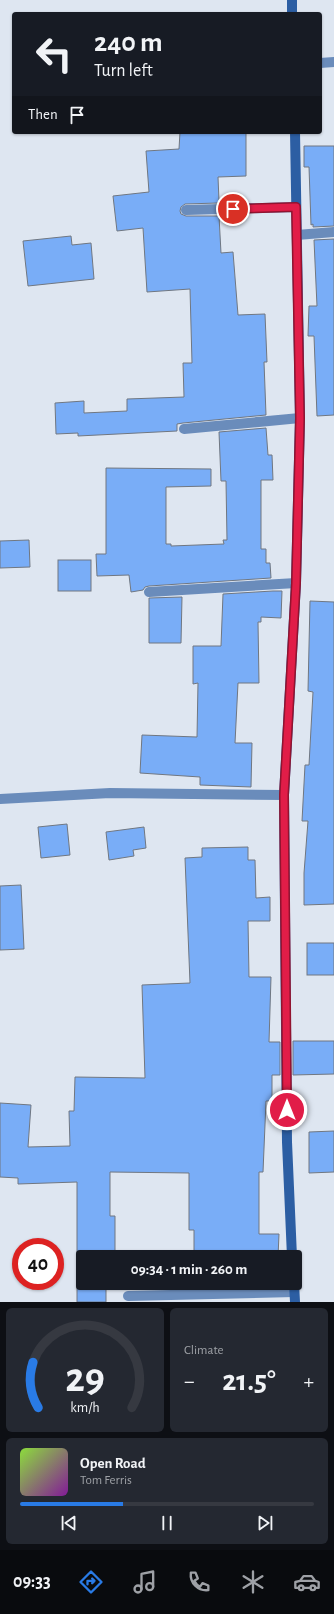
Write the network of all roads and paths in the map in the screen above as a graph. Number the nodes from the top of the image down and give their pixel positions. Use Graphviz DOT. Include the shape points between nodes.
graph roads {
  1 [pos="292,0"];
  2 [pos="292,12"];
  3 [pos="334,62"];
  4 [pos="322,63"];
  5 [pos="295,134"];
  6 [pos="296,207"];
  7 [pos="186,210"];
  8 [pos="334,232"];
  9 [pos="297,235"];
  10 [pos="300,418"];
  11 [pos="184,429"];
  12 [pos="296,583"];
  13 [pos="149,592"];
  14 [pos="284,795"];
  15 [pos="0,799"];
  16 [pos="292,1250"];
  17 [pos="294,1292"];
  18 [pos="128,1296"];
  1 -- 2 [label="street"];
  3 -- 4 [label="street"];
  5 -- 6 [label="street"];
  6 -- 7 [label="street"];
  6 -- 9 [label="street"];
  8 -- 9 [label="street"];
  9 -- 10 [label="street"];
  10 -- 11 [label="street"];
  10 -- 12 [label="street"];
  12 -- 13 [label="street"];
  12 -- 14 [label="street"];
  14 -- 15 [label="street" via="110,793"];
  14 -- 16 [label="street" via="287,1142"];
  17 -- 18 [label="street"];
}
